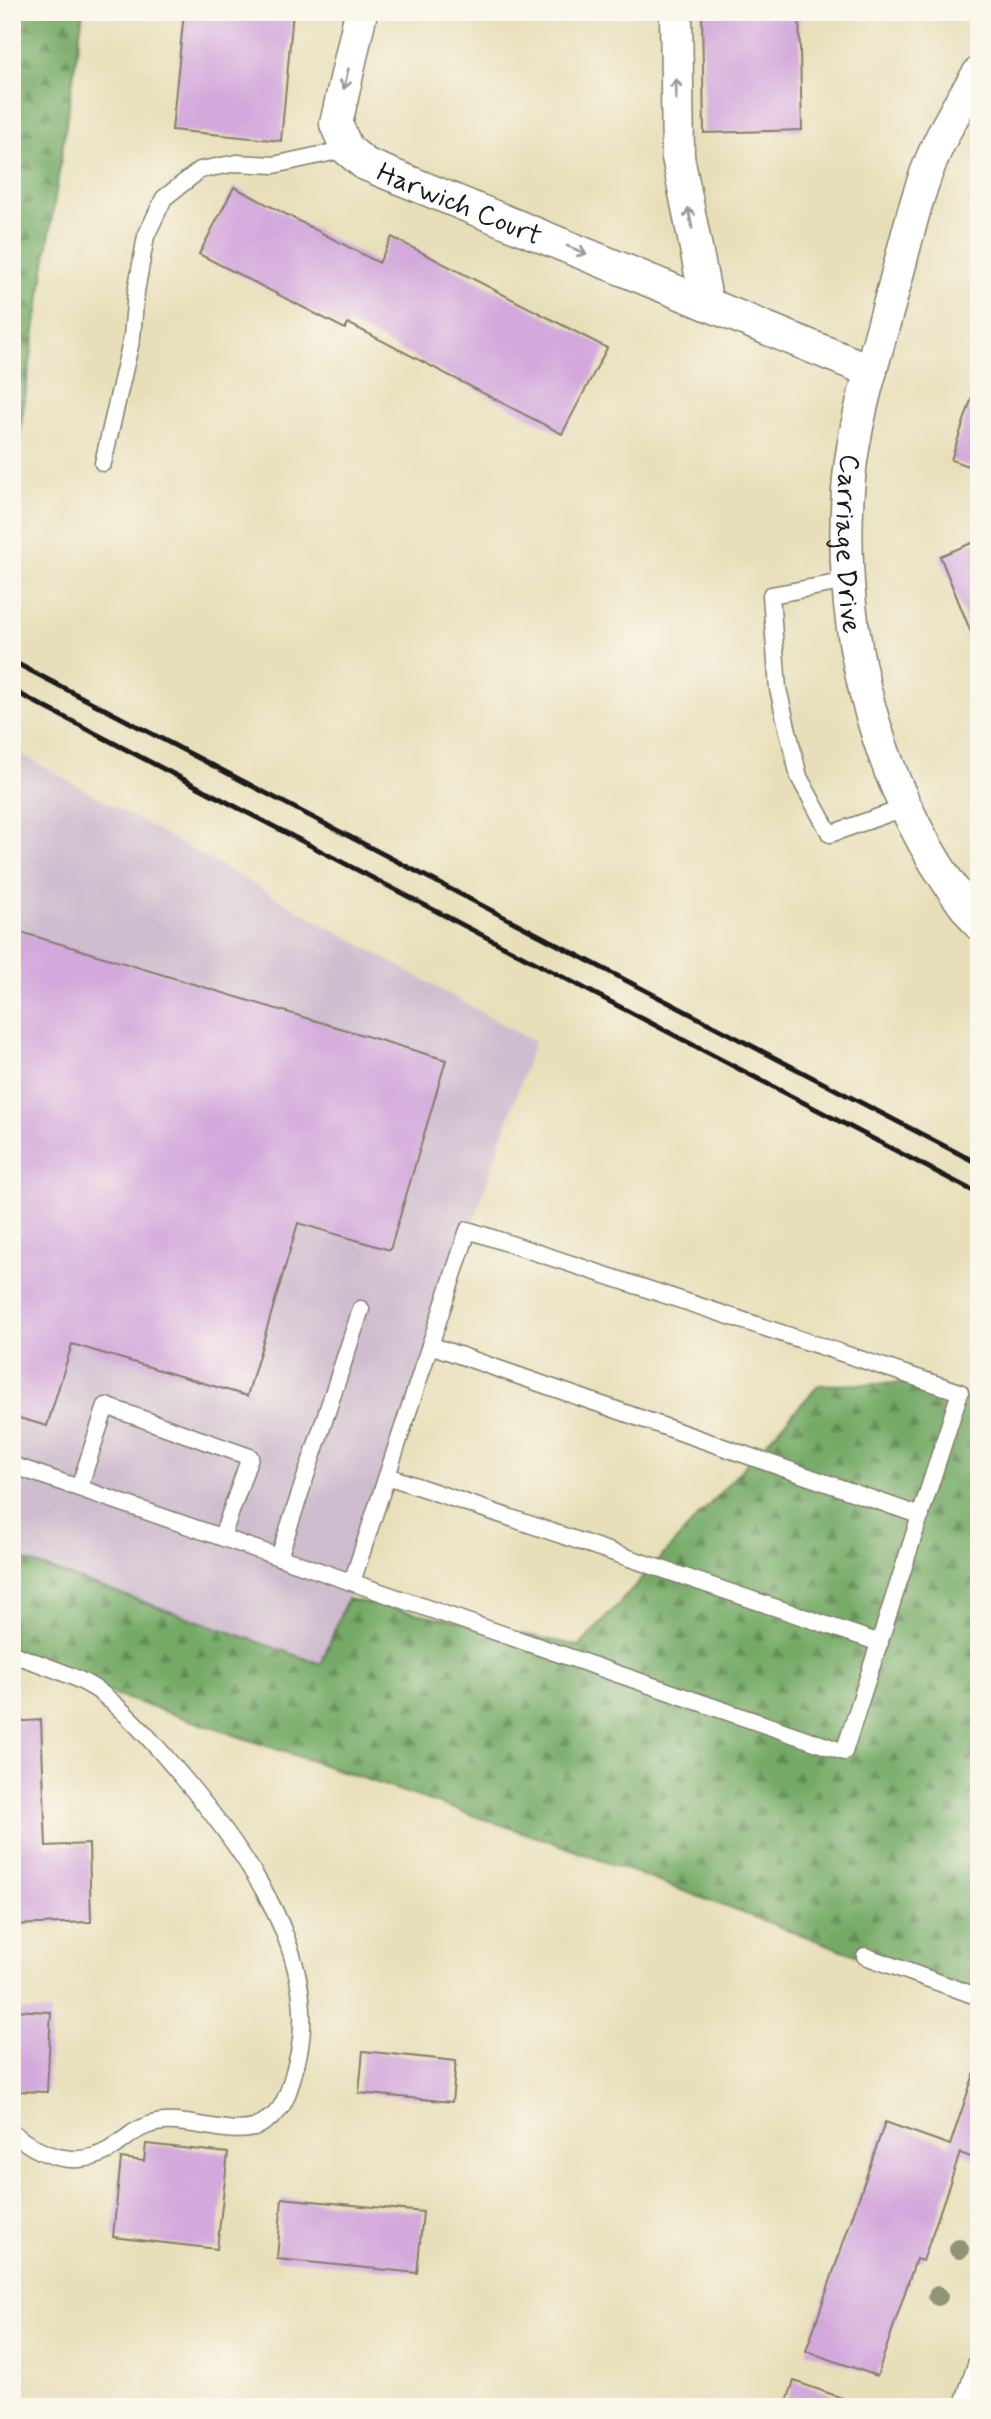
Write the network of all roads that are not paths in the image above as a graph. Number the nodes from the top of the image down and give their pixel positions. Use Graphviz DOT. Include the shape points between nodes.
graph roads {
  1 [pos="361,12"];
  2 [pos="676,12"];
  3 [pos="979,74"];
  4 [pos="347,149"];
  5 [pos="707,304"];
  6 [pos="871,371"];
  7 [pos="103,463"];
  8 [pos="848,581"];
  9 [pos="906,807"];
  10 [pos="979,924"];
  11 [pos="361,1309"];
  12 [pos="430,1345"];
  13 [pos="12,1465"];
  14 [pos="387,1476"];
  15 [pos="79,1488"];
  16 [pos="921,1516"];
  17 [pos="222,1537"];
  18 [pos="279,1558"];
  19 [pos="352,1582"];
  20 [pos="880,1643"];
  21 [pos="12,1654"];
  22 [pos="865,1956"];
  23 [pos="979,1997"];
  24 [pos="12,2132"];
  25 [pos="979,2355"];
  26 [pos="962,2407"];
  1 -- 4 [label="street, Harwich Court, one-way" via="336,124"];
  5 -- 2 [label="street, one-way" via="678,157"];
  3 -- 6 [label="street, Carriage Drive" via="955,109 921,189"];
  4 -- 5 [label="street, Harwich Court, one-way" via="365,164"];
  4 -- 7 [label="lane" via="274,165 237,163 200,170 164,198 146,236 132,337"];
  5 -- 6 [label="street, Harwich Court"];
  6 -- 8 [label="street, Carriage Drive" via="849,478"];
  8 -- 9 [label="street, Carriage Drive" via="861,674 878,737"];
  8 -- 9 [label="lane" via="771,595 778,689 799,777 830,834"];
  9 -- 10 [label="street, Carriage Drive" via="932,856"];
  11 -- 18 [label="lane"];
  12 -- 14 [label="lane"];
  12 -- 16 [label="lane"];
  12 -- 16 [label="lane" via="468,1230 960,1392"];
  13 -- 15 [label="lane"];
  14 -- 19 [label="lane"];
  14 -- 20 [label="lane"];
  15 -- 17 [label="lane"];
  15 -- 17 [label="lane" via="106,1406 250,1457"];
  16 -- 20 [label="lane"];
  17 -- 18 [label="lane"];
  18 -- 19 [label="lane"];
  19 -- 20 [label="lane" via="844,1752"];
  21 -- 24 [label="lane" via="99,1692 149,1738 205,1804 265,1889 289,1945 302,2005 299,2054 289,2092 274,2115 254,2128 155,2122 86,2160 56,2158"];
  22 -- 23 [label="lane"];
  25 -- 26 [label="lane"];
}
